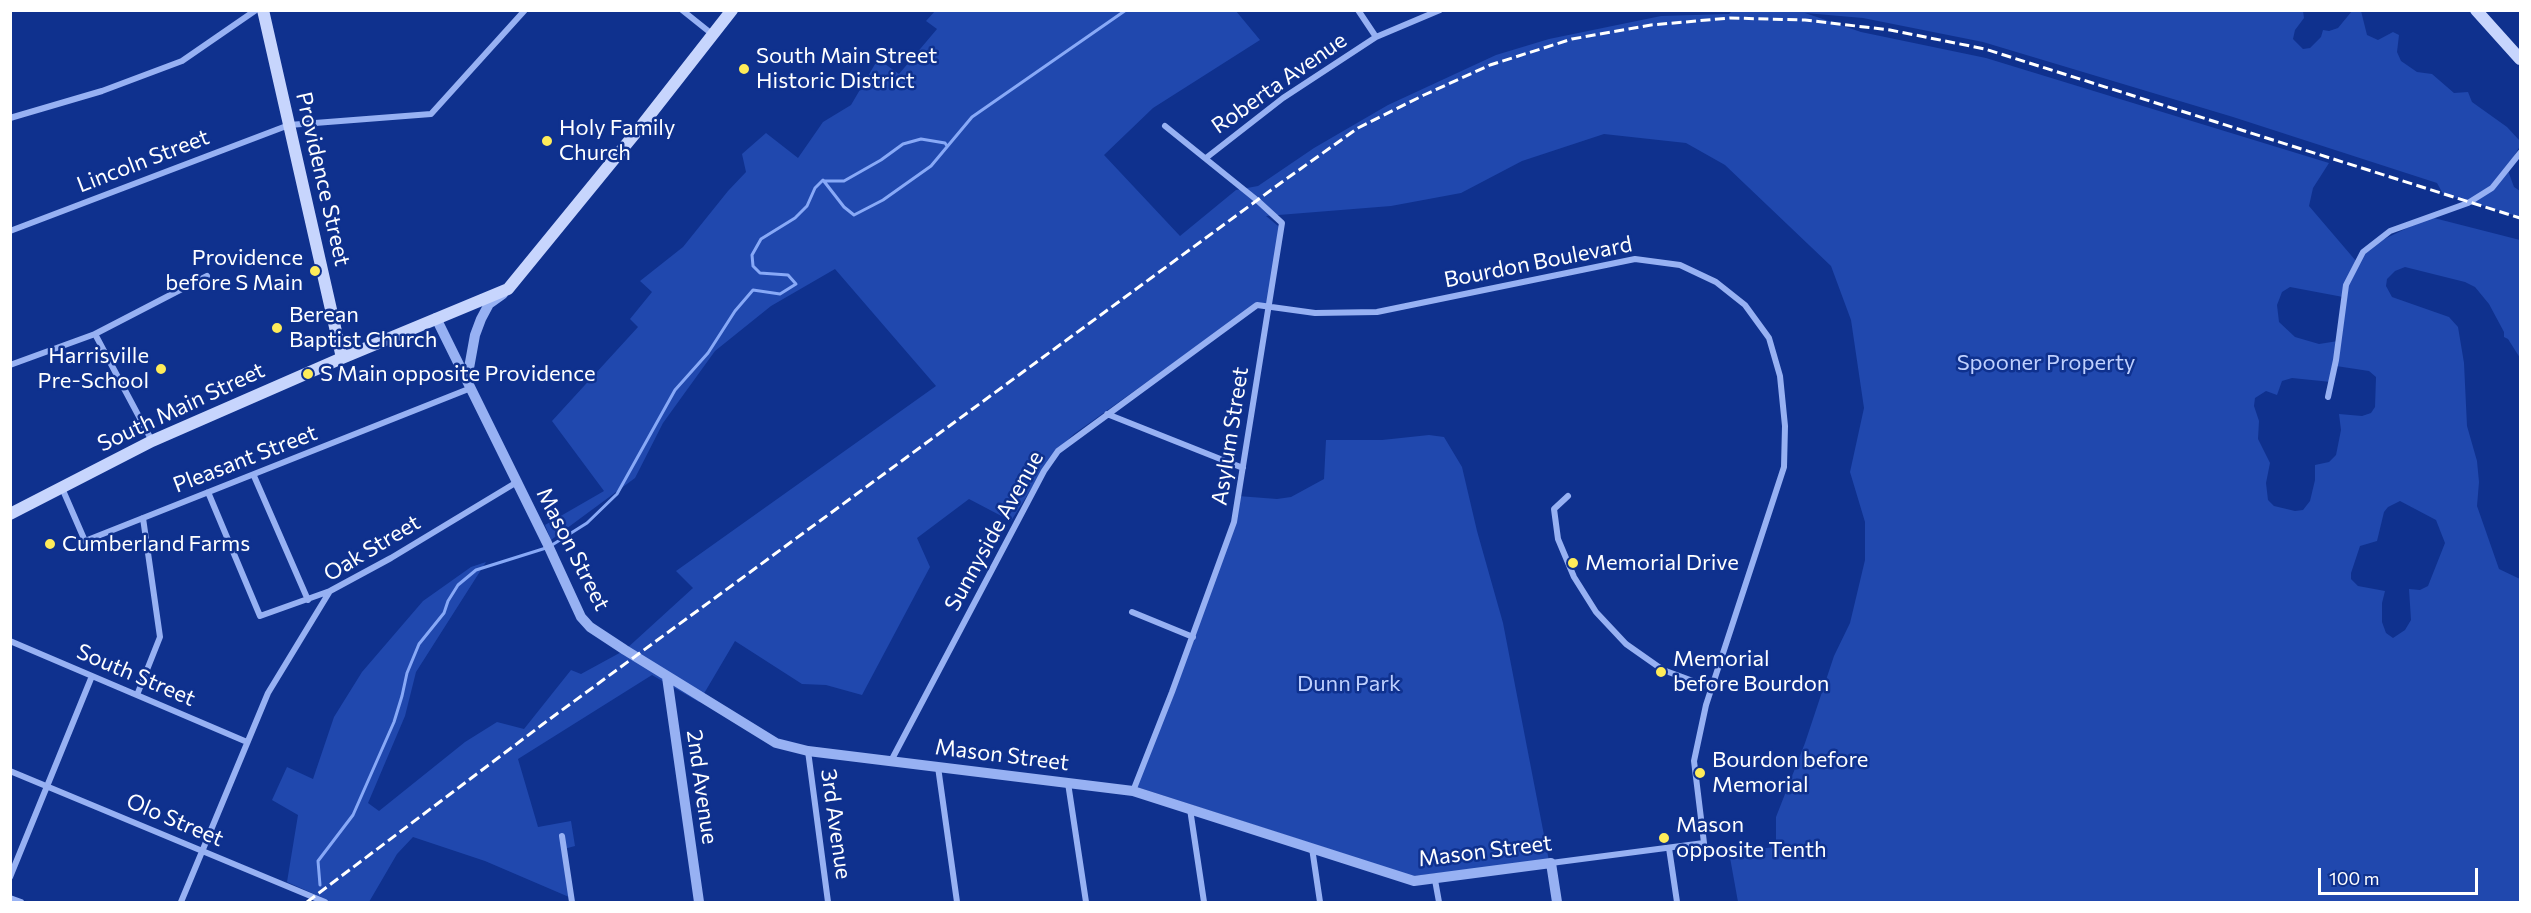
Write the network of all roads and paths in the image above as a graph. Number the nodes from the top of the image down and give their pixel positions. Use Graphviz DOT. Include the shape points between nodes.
graph roads {
  1 [pos="256,10"];
  2 [pos="263,10"];
  3 [pos="525,10"];
  4 [pos="682,10"];
  5 [pos="732,10"];
  6 [pos="1358,10"];
  7 [pos="1440,10"];
  8 [pos="2476,10"];
  9 [pos="712,34"];
  10 [pos="1376,37"];
  11 [pos="2520,59"];
  12 [pos="10,118"];
  13 [pos="289,125"];
  14 [pos="1165,126"];
  15 [pos="2520,153"];
  16 [pos="1206,158"];
  17 [pos="10,231"];
  18 [pos="207,276"];
  19 [pos="508,289"];
  20 [pos="1269,307"];
  21 [pos="436,318"];
  22 [pos="95,334"];
  23 [pos="342,358"];
  24 [pos="10,365"];
  25 [pos="469,383"];
  26 [pos="2328,397"];
  27 [pos="1107,414"];
  28 [pos="152,441"];
  29 [pos="1243,468"];
  30 [pos="254,476"];
  31 [pos="517,482"];
  32 [pos="62,488"];
  33 [pos="208,492"];
  34 [pos="1568,496"];
  35 [pos="10,514"];
  36 [pos="143,518"];
  37 [pos="330,591"];
  38 [pos="308,600"];
  39 [pos="1132,612"];
  40 [pos="1193,637"];
  41 [pos="10,640"];
  42 [pos="92,676"];
  43 [pos="667,677"];
  44 [pos="1712,688"];
  45 [pos="137,695"];
  46 [pos="247,742"];
  47 [pos="808,751"];
  48 [pos="891,761"];
  49 [pos="938,767"];
  50 [pos="10,771"];
  51 [pos="1068,782"];
  52 [pos="49,786"];
  53 [pos="1133,791"];
  54 [pos="1190,809"];
  55 [pos="562,836"];
  56 [pos="1704,843"];
  57 [pos="1312,848"];
  58 [pos="1669,848"];
  59 [pos="202,851"];
  60 [pos="1551,863"];
  61 [pos="10,878"];
  62 [pos="1435,880"];
  63 [pos="10,898"];
  64 [pos="21,903"];
  65 [pos="181,903"];
  66 [pos="325,903"];
  67 [pos="572,903"];
  68 [pos="699,903"];
  69 [pos="828,903"];
  70 [pos="957,903"];
  71 [pos="1086,903"];
  72 [pos="1204,903"];
  73 [pos="1320,903"];
  74 [pos="1439,903"];
  75 [pos="1557,903"];
  76 [pos="1677,903"];
  1 -- 12 [label="street" via="182,61 102,92"];
  2 -- 13 [label="main road, Providence Street"];
  3 -- 13 [label="street, Lincoln Street" via="430,114"];
  4 -- 9 [label="street"];
  5 -- 9 [label="main road, South Main Street"];
  6 -- 10 [label="street"];
  7 -- 10 [label="street, Roberta Avenue"];
  8 -- 11 [label="main road"];
  9 -- 19 [label="main road, South Main Street"];
  10 -- 16 [label="street, Roberta Avenue" via="1283,98"];
  13 -- 17 [label="street, Lincoln Street"];
  13 -- 23 [label="main road, Providence Street"];
  14 -- 16 [label="street, Asylum Street"];
  15 -- 26 [label="street" via="2492,188 2468,203 2390,231 2363,252 2346,285"];
  16 -- 20 [label="street, Asylum Street" via="1282,223"];
  18 -- 22 [label="street"];
  19 -- 21 [label="main road, South Main Street"];
  19 -- 25 [label="street" via="489,304 481,319 472,345"];
  20 -- 27 [label="street, Sunnyside Avenue" via="1257,305"];
  20 -- 29 [label="street, Asylum Street"];
  20 -- 44 [label="street, Bourdon Boulevard" via="1316,313 1377,312 1635,259 1680,265 1716,282 1746,305 1769,338 1780,376 1784,467"];
  21 -- 23 [label="main road, South Main Street"];
  21 -- 25 [label="street, Mason Street"];
  22 -- 24 [label="street"];
  22 -- 28 [label="street"];
  23 -- 28 [label="main road, South Main Street"];
  25 -- 30 [label="street, Pleasant Street"];
  25 -- 31 [label="street, Mason Street"];
  27 -- 29 [label="street"];
  27 -- 48 [label="street, Sunnyside Avenue" via="1058,451 1044,471"];
  28 -- 32 [label="main road, South Main Street"];
  29 -- 40 [label="street, Asylum Street" via="1234,522"];
  30 -- 33 [label="street, Pleasant Street"];
  30 -- 38 [label="street"];
  31 -- 37 [label="street, Oak Street"];
  31 -- 43 [label="street, Mason Street" via="581,617 590,627"];
  32 -- 35 [label="main road, South Main Street"];
  32 -- 36 [label="street, Pleasant Street" via="86,541"];
  33 -- 36 [label="street, Pleasant Street"];
  33 -- 38 [label="street" via="260,616"];
  34 -- 44 [label="street" via="1554,509 1558,539 1574,577 1596,612 1626,644 1663,670"];
  36 -- 45 [label="street" via="160,637"];
  37 -- 38 [label="street"];
  37 -- 46 [label="street, Oak Street" via="268,693"];
  39 -- 40 [label="street"];
  40 -- 53 [label="street, Asylum Street"];
  41 -- 42 [label="street, South Street"];
  42 -- 45 [label="street, South Street"];
  42 -- 52 [label="street"];
  43 -- 47 [label="street, Mason Street" via="776,743"];
  43 -- 68 [label="street, 2nd Avenue"];
  44 -- 56 [label="street, Bourdon Boulevard" via="1694,761"];
  45 -- 46 [label="street, South Street"];
  46 -- 59 [label="street, Oak Street"];
  47 -- 48 [label="street, Mason Street"];
  47 -- 69 [label="street, 3rd Avenue"];
  48 -- 49 [label="street, Mason Street"];
  49 -- 51 [label="street, Mason Street"];
  49 -- 70 [label="street"];
  50 -- 52 [label="street, Olo Street"];
  51 -- 53 [label="street, Mason Street"];
  51 -- 71 [label="street"];
  52 -- 59 [label="street, Olo Street"];
  52 -- 61 [label="street"];
  53 -- 54 [label="street, Mason Street"];
  54 -- 57 [label="street, Mason Street"];
  54 -- 72 [label="street"];
  55 -- 67 [label="street"];
  56 -- 58 [label="street, Mason Street"];
  57 -- 62 [label="street, Mason Street" via="1414,881"];
  57 -- 73 [label="street"];
  58 -- 60 [label="street, Mason Street"];
  58 -- 76 [label="street"];
  59 -- 65 [label="street, Oak Street"];
  59 -- 66 [label="street, Olo Street"];
  60 -- 62 [label="street, Mason Street"];
  60 -- 75 [label="street"];
  62 -- 74 [label="street"];
  63 -- 64 [label="street"];
}
